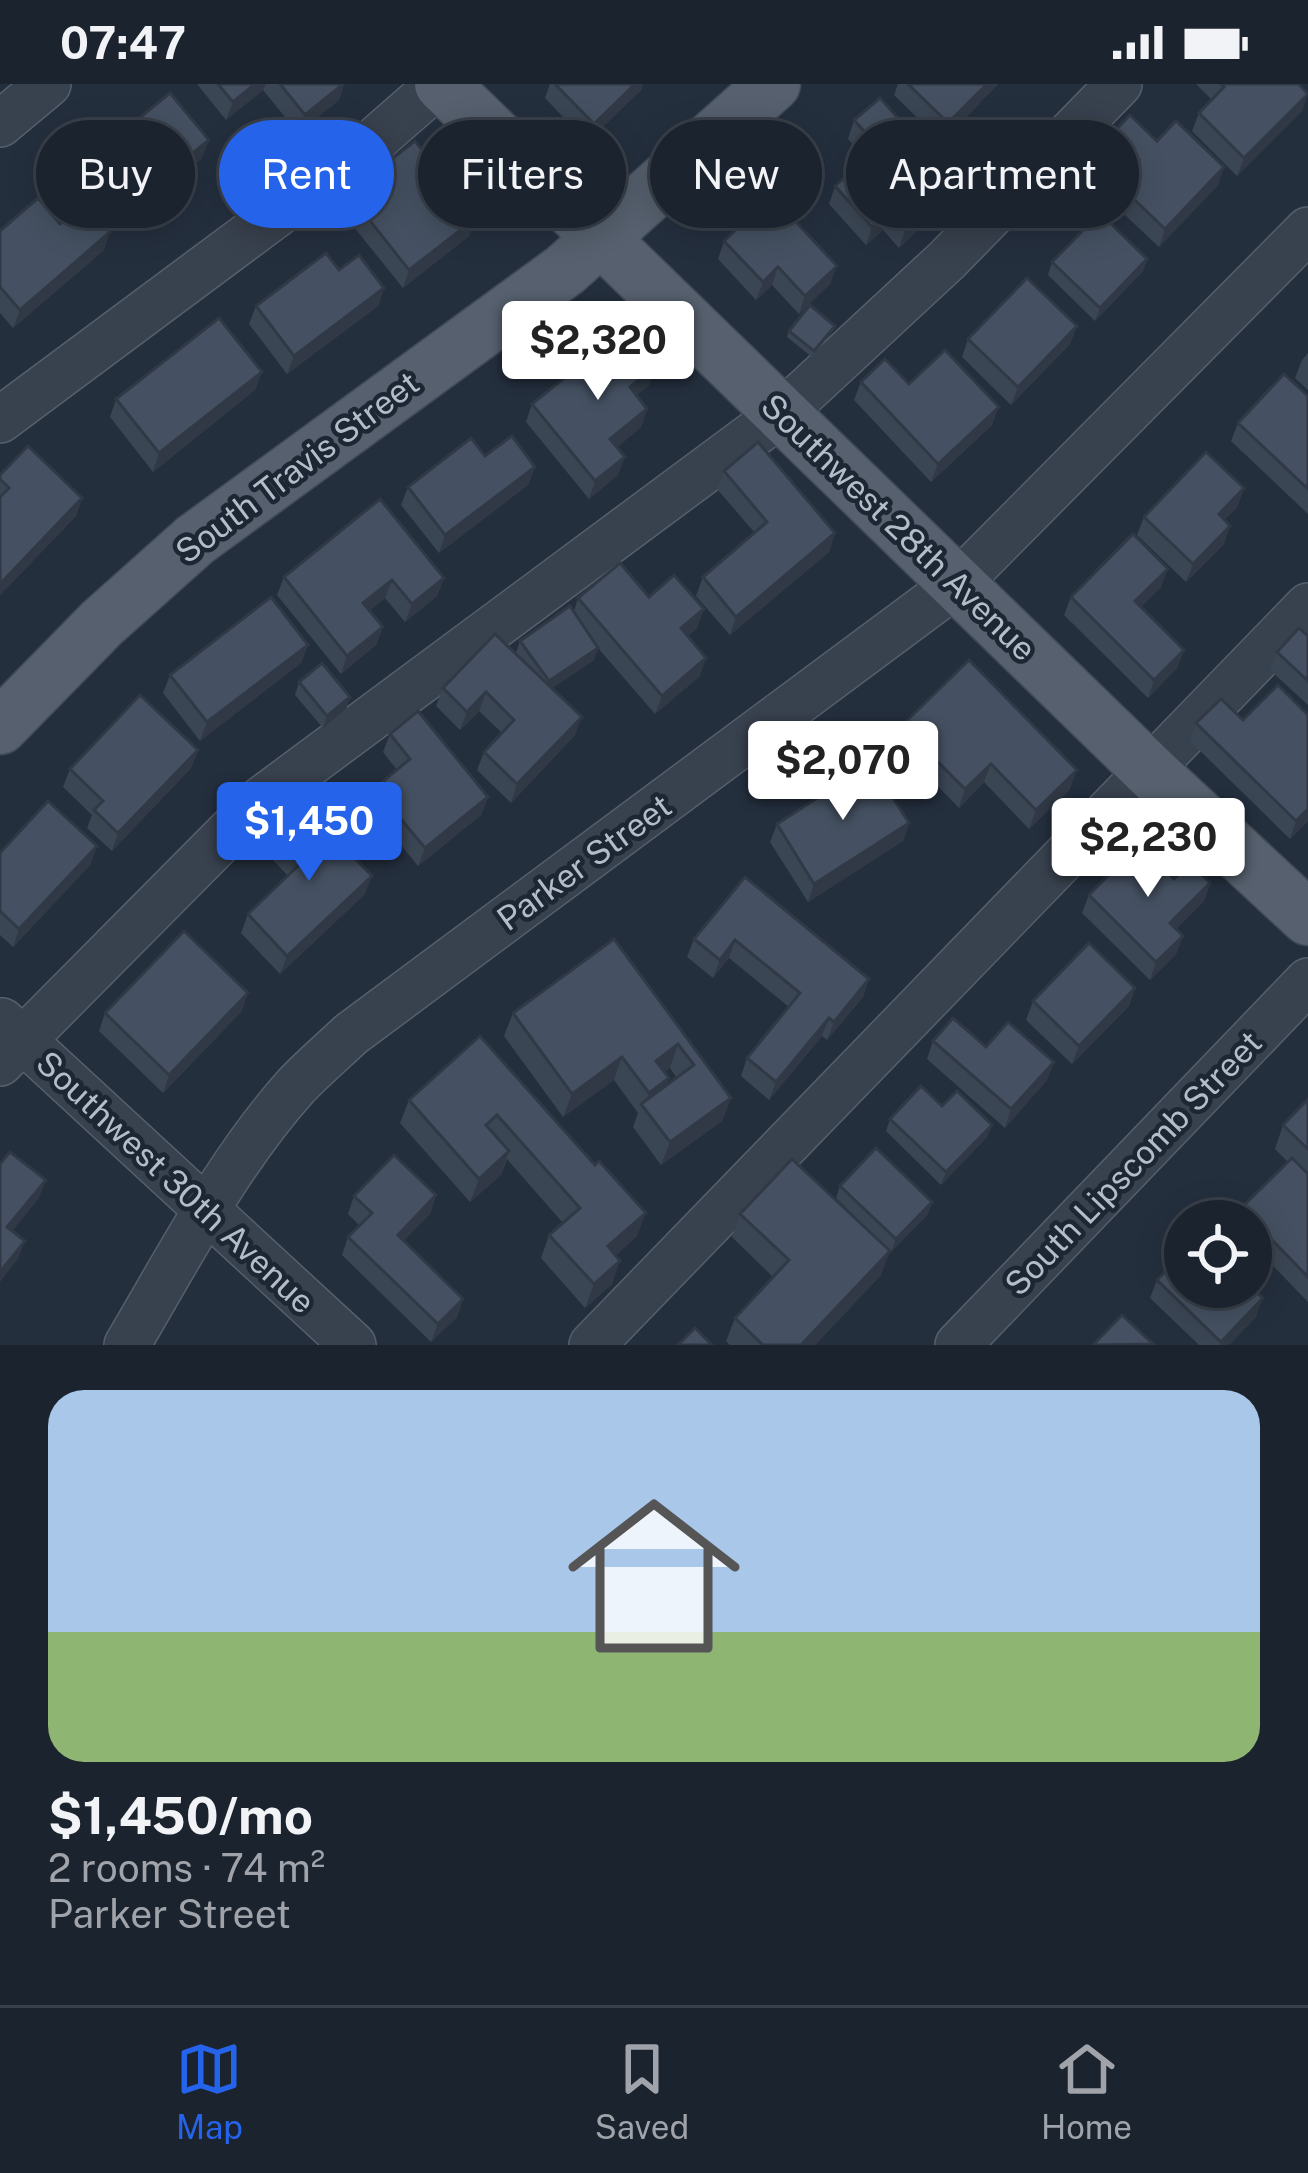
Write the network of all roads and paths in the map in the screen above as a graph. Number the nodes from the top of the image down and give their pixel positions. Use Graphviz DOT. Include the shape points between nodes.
graph roads {
  1 [pos="48,84"];
  2 [pos="440,84"];
  3 [pos="772,84"];
  4 [pos="1119,84"];
  5 [pos="0,124"];
  6 [pos="1308,230"];
  7 [pos="601,239"];
  8 [pos="782,414"];
  9 [pos="0,420"];
  10 [pos="958,583"];
  11 [pos="1308,606"];
  12 [pos="0,727"];
  13 [pos="1151,772"];
  14 [pos="1308,918"];
  15 [pos="1308,981"];
  16 [pos="8,1041"];
  17 [pos="207,1210"];
  18 [pos="127,1345"];
  19 [pos="352,1345"];
  20 [pos="592,1345"];
  21 [pos="958,1345"];
  1 -- 5 [label="street"];
  2 -- 7 [label="main road, Southwest 28th Avenue"];
  2 -- 9 [label="street"];
  3 -- 7 [label="main road, South Travis Street"];
  4 -- 8 [label="street"];
  6 -- 10 [label="street, Parker Street"];
  7 -- 8 [label="main road, Southwest 28th Avenue"];
  7 -- 12 [label="main road, South Travis Street" via="196,540"];
  8 -- 10 [label="main road, Southwest 28th Avenue"];
  8 -- 16 [label="street" via="262,799"];
  10 -- 13 [label="main road, Southwest 28th Avenue"];
  10 -- 17 [label="street, Parker Street" via="351,1034 296,1086"];
  11 -- 13 [label="street"];
  13 -- 14 [label="main road, Southwest 28th Avenue"];
  13 -- 20 [label="street"];
  15 -- 21 [label="street, South Lipscomb Street"];
  16 -- 17 [label="street, Southwest 30th Avenue"];
  17 -- 18 [label="street, Parker Street"];
  17 -- 19 [label="street, Southwest 30th Avenue"];
}
